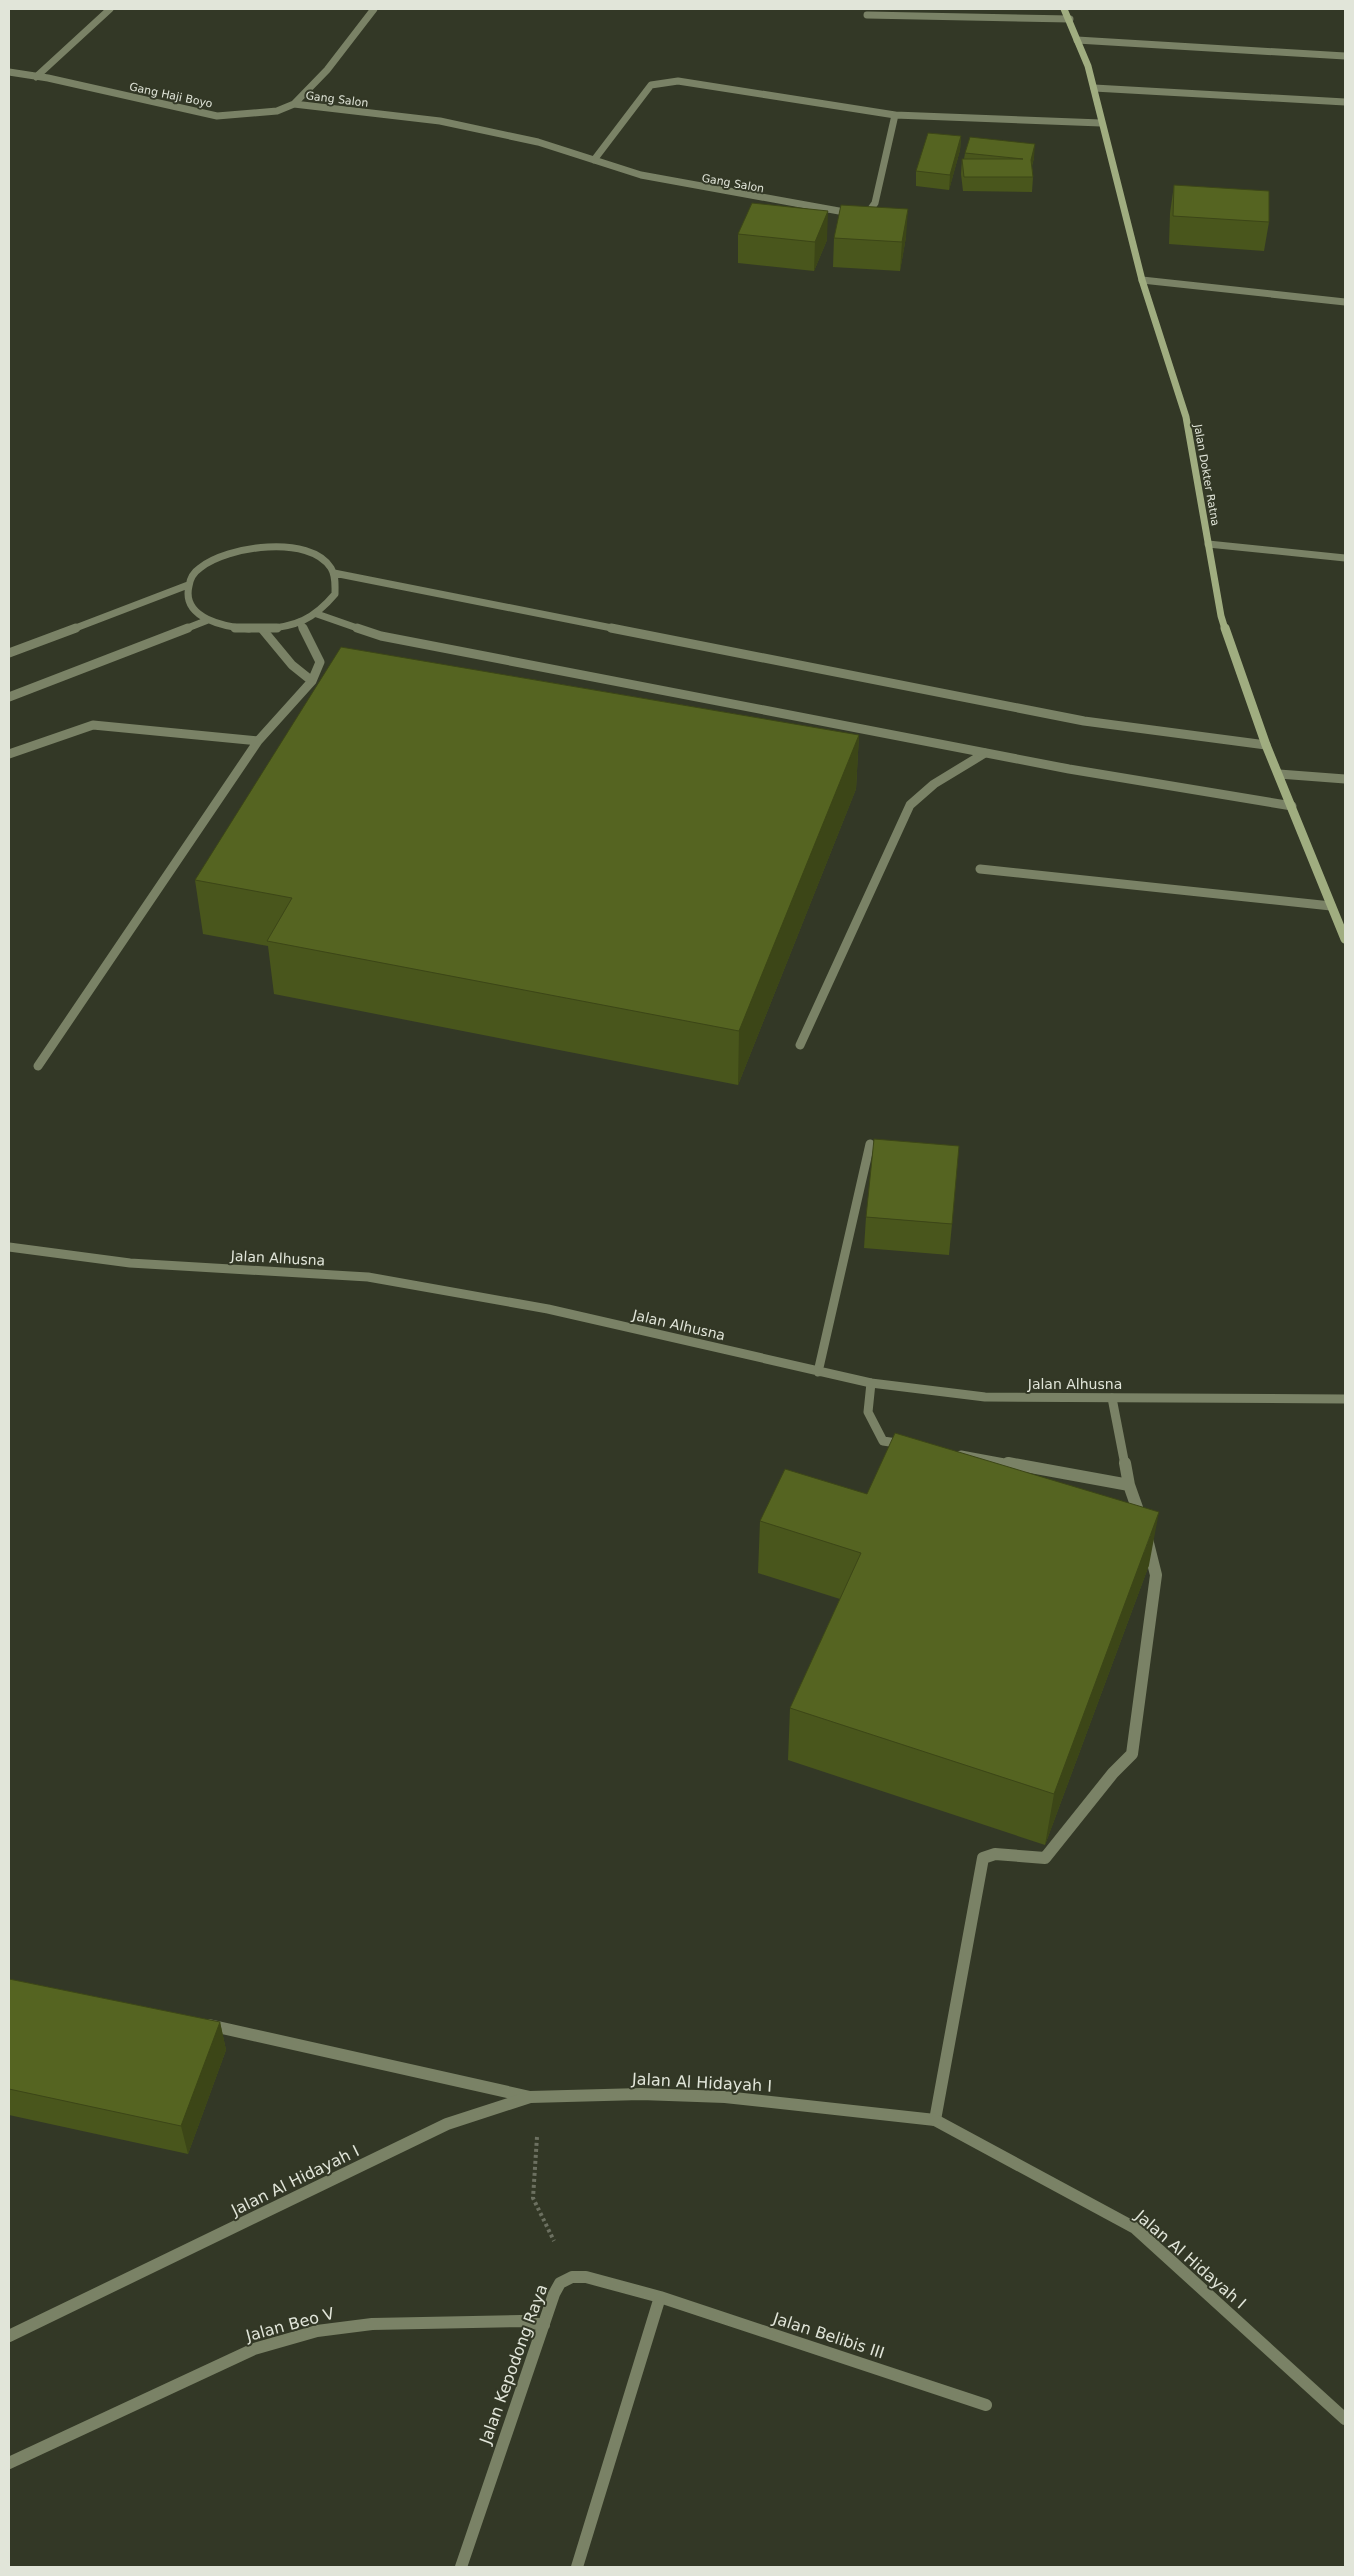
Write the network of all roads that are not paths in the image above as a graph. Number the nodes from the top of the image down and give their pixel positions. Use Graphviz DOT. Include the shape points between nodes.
graph roads {
  1 [pos="110,9"];
  2 [pos="374,9"];
  3 [pos="1064,9"];
  4 [pos="867,15"];
  5 [pos="1070,19"];
  6 [pos="1077,40"];
  7 [pos="1345,56"];
  8 [pos="9,72"];
  9 [pos="36,77"];
  10 [pos="1094,88"];
  11 [pos="1345,102"];
  12 [pos="294,104"];
  13 [pos="895,115"];
  14 [pos="1102,123"];
  15 [pos="594,160"];
  16 [pos="1142,280"];
  17 [pos="1345,302"];
  18 [pos="1208,544"];
  19 [pos="1345,558"];
  20 [pos="334,573"];
  21 [pos="188,585"];
  22 [pos="317,614"];
  23 [pos="208,620"];
  24 [pos="300,622"];
  25 [pos="263,630"];
  26 [pos="9,653"];
  27 [pos="312,682"];
  28 [pos="9,697"];
  29 [pos="258,741"];
  30 [pos="1266,745"];
  31 [pos="985,753"];
  32 [pos="9,754"];
  33 [pos="1279,774"];
  34 [pos="1345,779"];
  35 [pos="1292,806"];
  36 [pos="980,869"];
  37 [pos="1331,906"];
  38 [pos="1345,939"];
  39 [pos="800,1045"];
  40 [pos="38,1066"];
  41 [pos="870,1144"];
  42 [pos="9,1247"];
  43 [pos="818,1372"];
  44 [pos="871,1383"];
  45 [pos="1112,1398"];
  46 [pos="1345,1399"];
  47 [pos="912,1446"];
  48 [pos="950,1452"];
  49 [pos="1129,1485"];
  50 [pos="192,2021"];
  51 [pos="530,2097"];
  52 [pos="935,2120"];
  53 [pos="660,2297"];
  54 [pos="544,2325"];
  55 [pos="9,2336"];
  56 [pos="986,2405"];
  57 [pos="1345,2418"];
  58 [pos="9,2463"];
  59 [pos="461,2567"];
  60 [pos="577,2567"];
  1 -- 9 [label="street"];
  2 -- 12 [label="street, Gang Haji Boyo" via="327,70"];
  3 -- 5 [label="street, Jalan Dokter Ratna"];
  4 -- 5 [label="street"];
  5 -- 6 [label="street, Jalan Dokter Ratna"];
  6 -- 7 [label="street"];
  6 -- 10 [label="street, Jalan Dokter Ratna"];
  8 -- 9 [label="street, Gang Haji Boyo"];
  9 -- 12 [label="street, Gang Haji Boyo" via="217,116 277,111"];
  10 -- 11 [label="street"];
  10 -- 14 [label="street, Jalan Dokter Ratna"];
  12 -- 15 [label="street, Gang Salon" via="440,121 538,142"];
  13 -- 14 [label="street"];
  13 -- 15 [label="street" via="678,81 664,83 652,85"];
  13 -- 15 [label="street, Gang Salon" via="875,203 870,210 850,213 701,188 641,175"];
  14 -- 16 [label="street, Jalan Dokter Ratna"];
  16 -- 17 [label="street"];
  16 -- 18 [label="street, Jalan Dokter Ratna" via="1186,417"];
  18 -- 19 [label="street"];
  18 -- 30 [label="street, Jalan Dokter Ratna" via="1221,616"];
  20 -- 21 [label="street" via="325,562 310,554 269,546 227,553 196,572"];
  20 -- 22 [label="street" via="335,594"];
  20 -- 30 [label="street" via="1075,720"];
  21 -- 23 [label="street" via="188,598 194,610"];
  21 -- 26 [label="street"];
  22 -- 24 [label="street"];
  22 -- 31 [label="street" via="381,636"];
  23 -- 25 [label="street" via="233,628"];
  23 -- 28 [label="street"];
  24 -- 25 [label="street"];
  24 -- 27 [label="street" via="320,662"];
  25 -- 27 [label="street" via="292,665"];
  27 -- 29 [label="street"];
  29 -- 32 [label="street" via="93,725"];
  29 -- 40 [label="street"];
  30 -- 33 [label="street, Jalan Dokter Ratna"];
  31 -- 35 [label="street"];
  31 -- 39 [label="street" via="934,784 910,805"];
  33 -- 34 [label="street"];
  33 -- 35 [label="street, Jalan Dokter Ratna"];
  35 -- 37 [label="street, Jalan Dokter Ratna"];
  36 -- 37 [label="street"];
  37 -- 38 [label="street, Jalan Dokter Ratna"];
  41 -- 43 [label="street"];
  42 -- 43 [label="street, Jalan Alhusna" via="130,1263 368,1278 548,1309"];
  43 -- 44 [label="street, Jalan Alhusna"];
  44 -- 45 [label="street, Jalan Alhusna" via="984,1397"];
  44 -- 47 [label="street" via="868,1412 883,1441"];
  45 -- 46 [label="street, Jalan Alhusna"];
  45 -- 49 [label="street"];
  48 -- 49 [label="street"];
  49 -- 52 [label="street" via="1156,1568 1132,1754 1045,1858 1038,1860 992,1853 981,1861"];
  50 -- 51 [label="street"];
  51 -- 52 [label="street, Jalan Al Hidayah I" via="641,2094 725,2097"];
  51 -- 55 [label="street, Jalan Al Hidayah I" via="447,2124"];
  52 -- 57 [label="street, Jalan Al Hidayah I" via="1135,2228"];
  53 -- 54 [label="street, Jalan Kepodong Raya" via="586,2276 572,2277 560,2283"];
  53 -- 56 [label="street, Jalan Belibis III"];
  53 -- 60 [label="street"];
  54 -- 58 [label="street, Jalan Beo V" via="521,2321 372,2324 317,2331 254,2349"];
  54 -- 59 [label="street, Jalan Kepodong Raya"];
}
